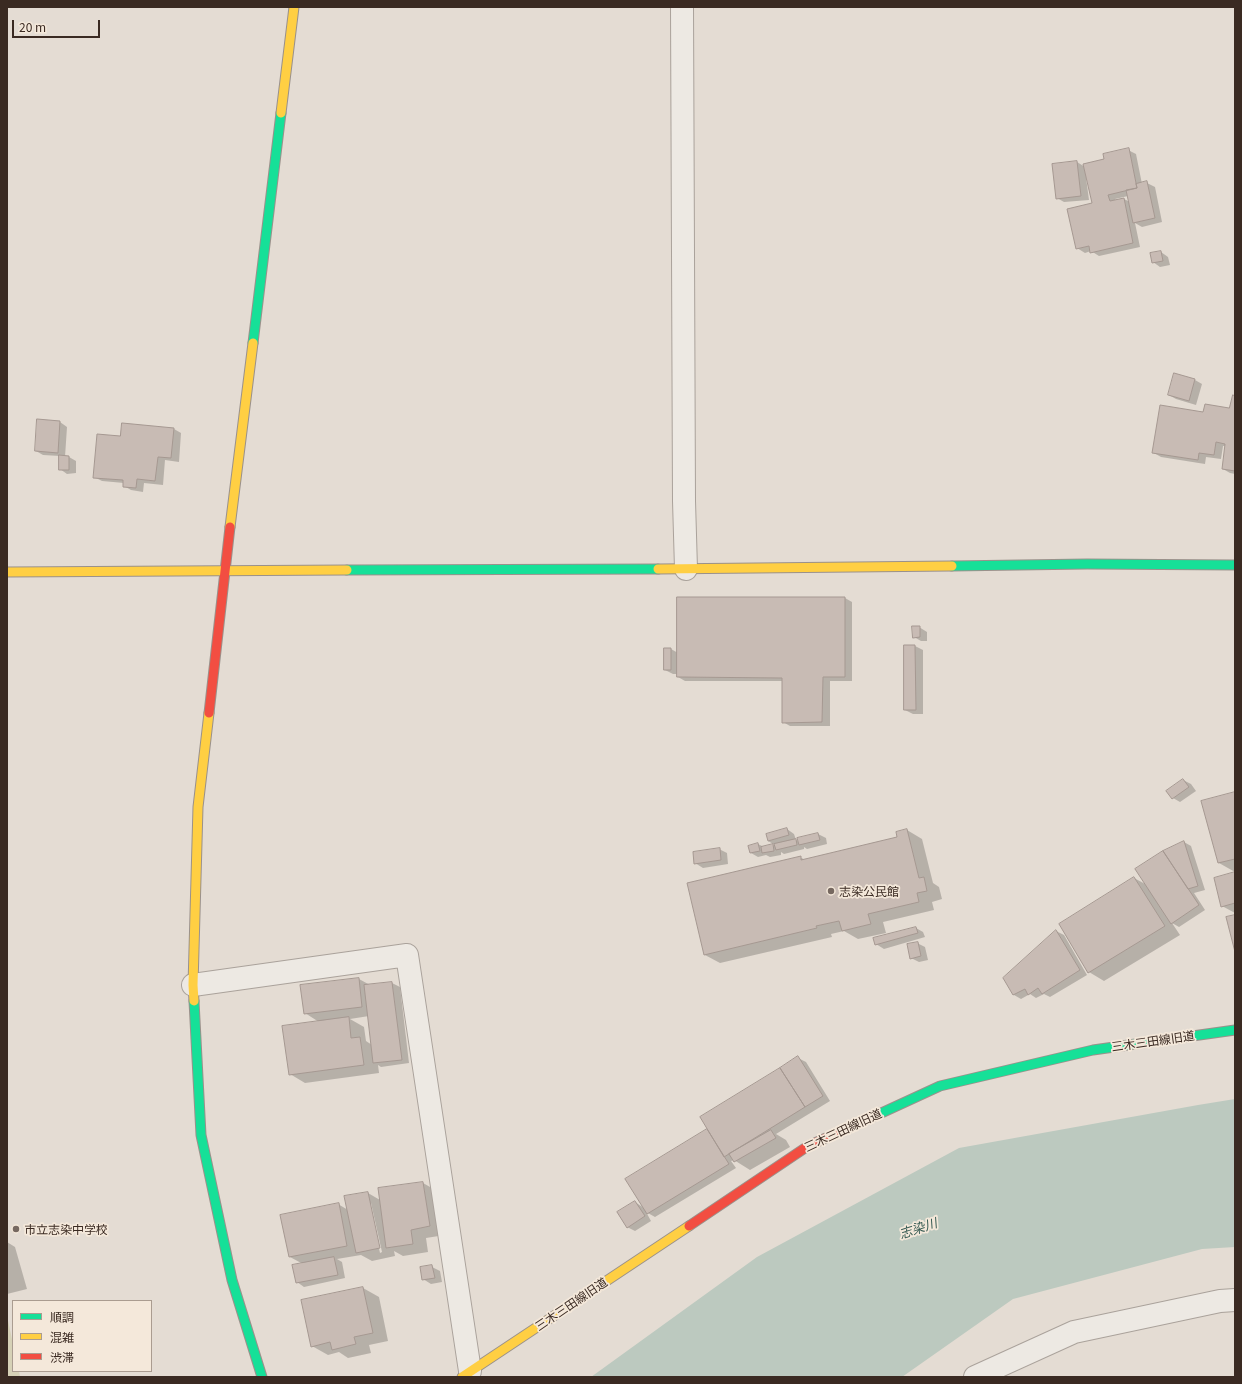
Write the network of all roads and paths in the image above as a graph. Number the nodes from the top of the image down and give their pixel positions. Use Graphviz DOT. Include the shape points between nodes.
graph roads {
  1 [pos="294,7"];
  2 [pos="682,7"];
  3 [pos="1235,564"];
  4 [pos="686,569"];
  5 [pos="225,570"];
  6 [pos="7,572"];
  7 [pos="193,985"];
  8 [pos="1235,1030"];
  9 [pos="1235,1300"];
  10 [pos="466,1374"];
  11 [pos="262,1377"];
  12 [pos="975,1377"];
  1 -- 5 [label="street"];
  2 -- 4 [label="street"];
  3 -- 4 [label="street"];
  4 -- 5 [label="street"];
  5 -- 6 [label="street"];
  5 -- 7 [label="street" via="198,807"];
  7 -- 10 [label="street" via="407,955"];
  7 -- 11 [label="street" via="201,1135 232,1280"];
  8 -- 10 [label="street, 三木三田線旧道" via="1092,1050 940,1086 808,1146"];
  9 -- 12 [label="street" via="1074,1332"];
}
